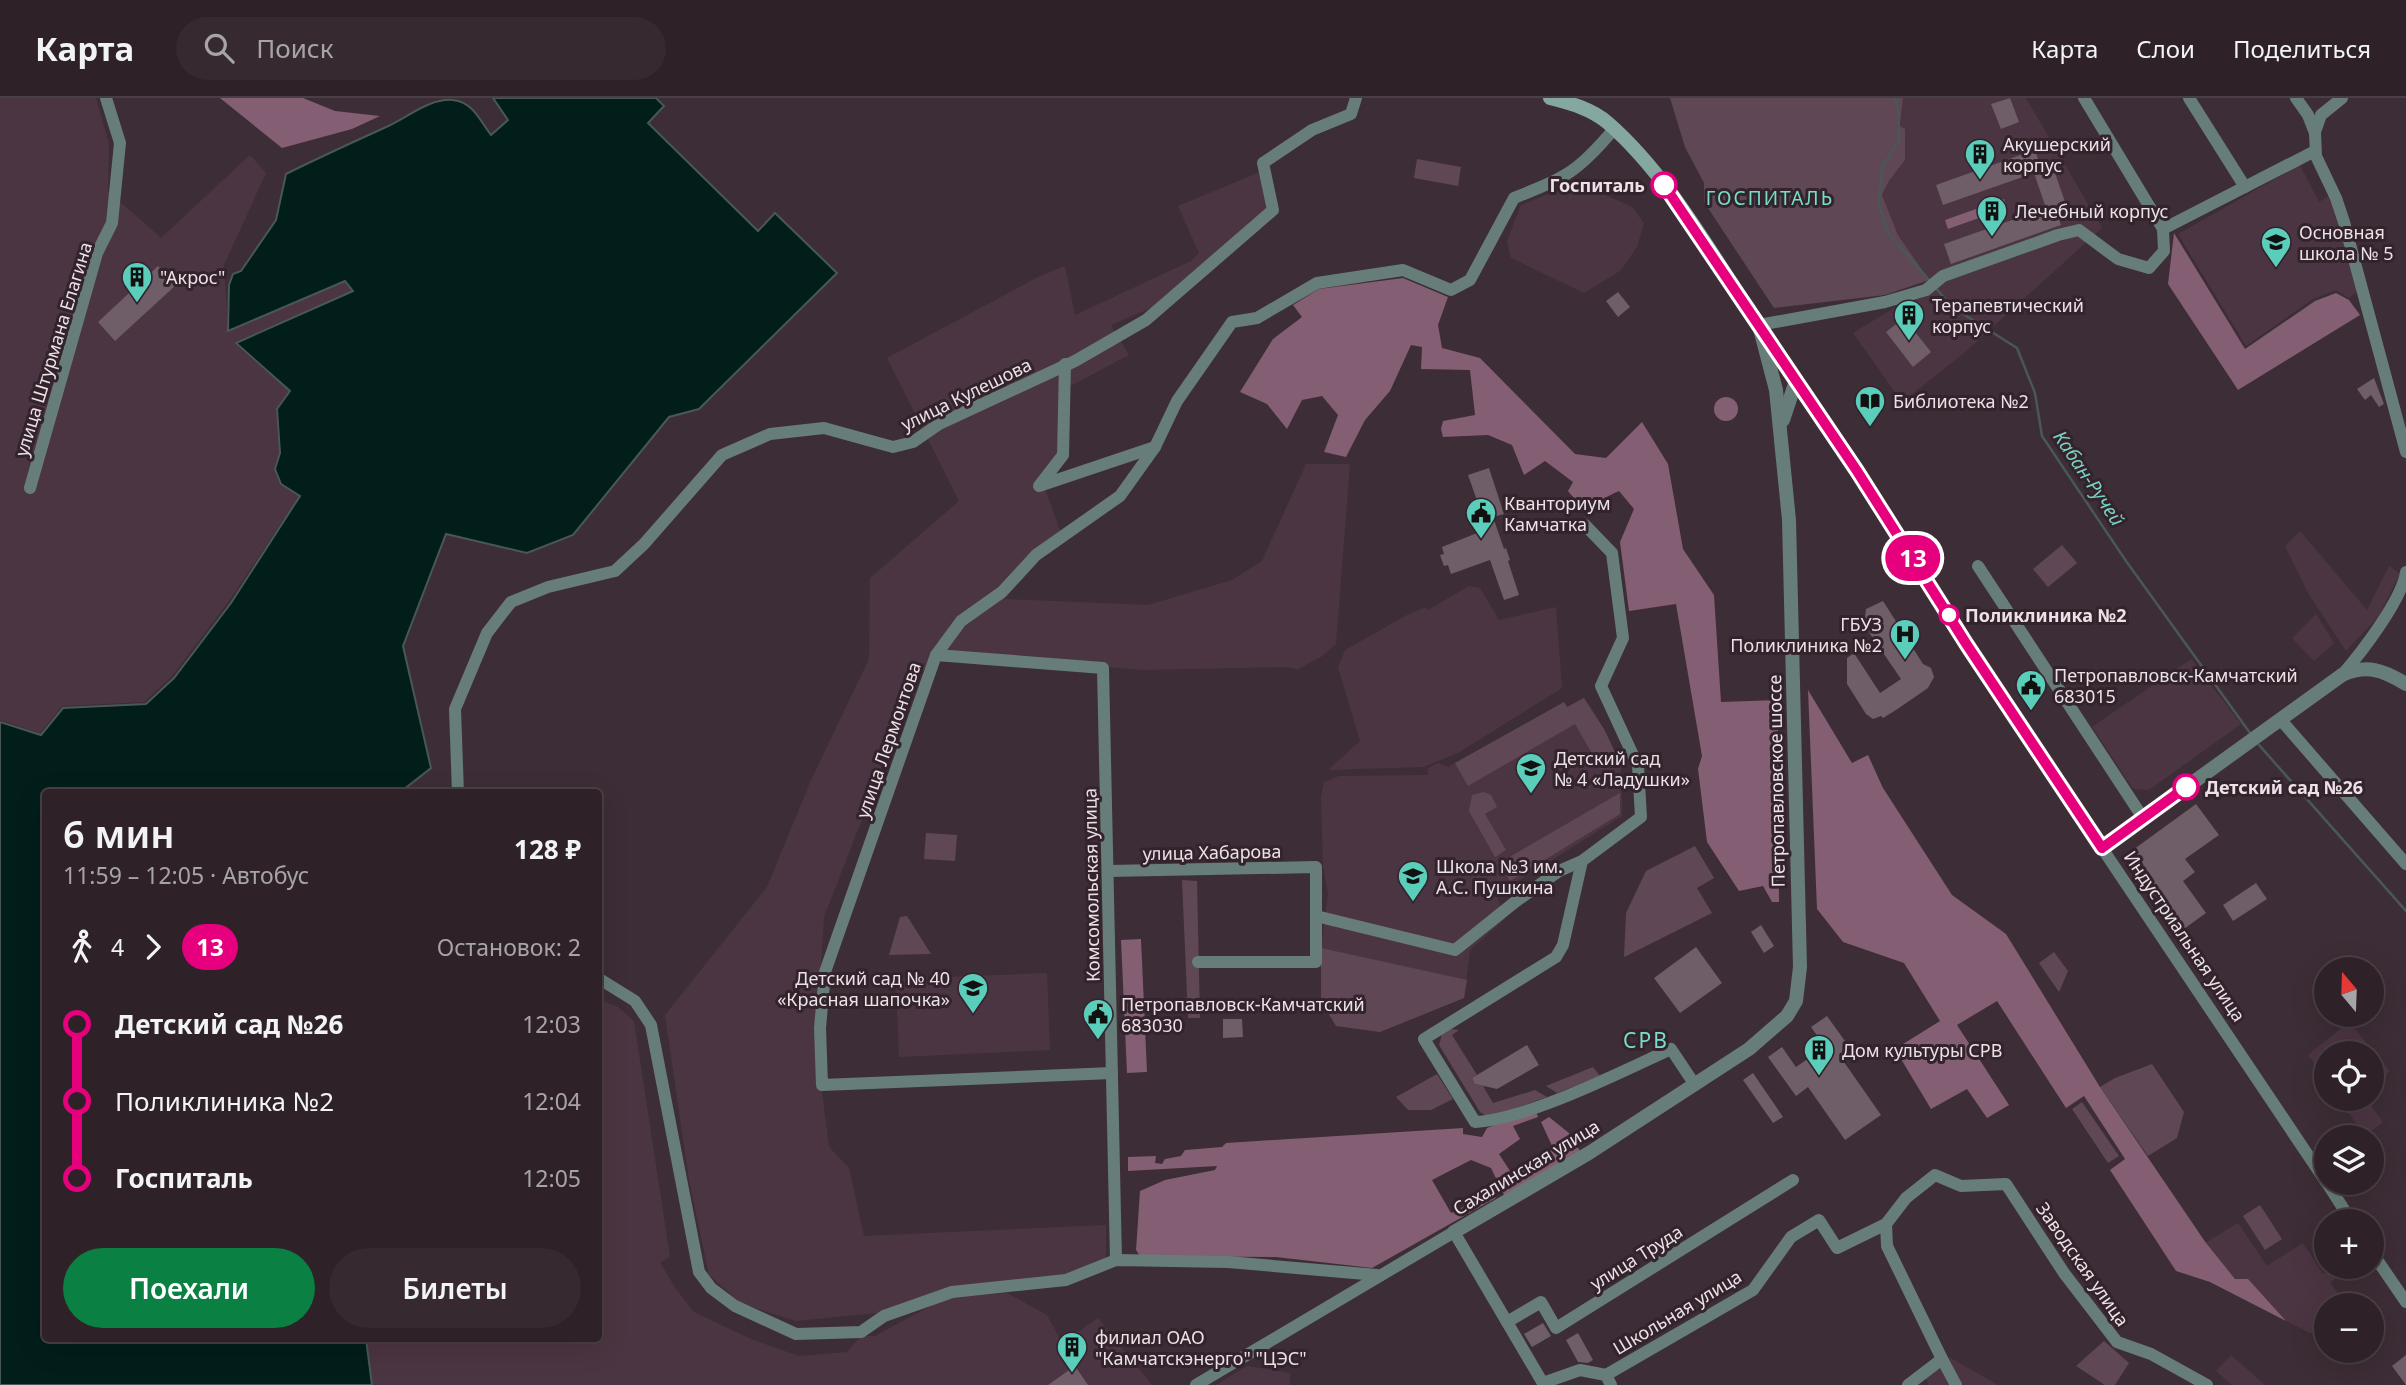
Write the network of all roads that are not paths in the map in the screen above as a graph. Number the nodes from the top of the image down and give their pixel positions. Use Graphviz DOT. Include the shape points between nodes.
graph roads {
  1 [pos="106,98"];
  2 [pos="1356,98"];
  3 [pos="1550,98"];
  4 [pos="2084,98"];
  5 [pos="2189,98"];
  6 [pos="2296,98"];
  7 [pos="2342,98"];
  8 [pos="1570,100"];
  9 [pos="1614,129"];
  10 [pos="2315,133"];
  11 [pos="2315,152"];
  12 [pos="2245,187"];
  13 [pos="2163,229"];
  14 [pos="1759,325"];
  15 [pos="1065,364"];
  16 [pos="1792,377"];
  17 [pos="1776,390"];
  18 [pos="1813,406"];
  19 [pos="1784,418"];
  20 [pos="1780,435"];
  21 [pos="1155,447"];
  22 [pos="2406,452"];
  23 [pos="30,488"];
  24 [pos="1585,525"];
  25 [pos="1978,566"];
  26 [pos="2406,572"];
  27 [pos="936,655"];
  28 [pos="2342,675"];
  29 [pos="2406,684"];
  30 [pos="2280,719"];
  31 [pos="458,789"];
  32 [pos="2143,818"];
  33 [pos="2102,848"];
  34 [pos="1582,860"];
  35 [pos="2406,863"];
  36 [pos="1108,871"];
  37 [pos="1316,916"];
  38 [pos="1798,925"];
  39 [pos="1198,962"];
  40 [pos="602,980"];
  41 [pos="1112,1073"];
  42 [pos="1695,1085"];
  43 [pos="2314,1164"];
  44 [pos="1935,1175"];
  45 [pos="1793,1180"];
  46 [pos="1885,1224"];
  47 [pos="1454,1232"];
  48 [pos="1116,1259"];
  49 [pos="2384,1270"];
  50 [pos="1377,1275"];
  51 [pos="2406,1302"];
  52 [pos="1507,1322"];
  53 [pos="1942,1359"];
  54 [pos="1608,1380"];
  55 [pos="1543,1384"];
  56 [pos="1196,1385"];
  57 [pos="1908,1385"];
  58 [pos="1956,1385"];
  59 [pos="2207,1385"];
  1 -- 23 [label="street, улица Штурмана Елагина" via="120,143 112,222 97,253"];
  2 -- 15 [label="street, улица Кулешова" via="1351,114 1312,130 1263,163 1273,210 1146,320"];
  3 -- 8 [label="main road, Петропавловское шоссе"];
  4 -- 13 [label="street"];
  5 -- 12 [label="street"];
  6 -- 10 [label="street"];
  7 -- 10 [label="street" via="2321,115"];
  8 -- 9 [label="main road, Петропавловское шоссе"];
  9 -- 14 [label="main road, Петропавловское шоссе" via="1664,185"];
  9 -- 21 [label="street, улица Лермонтова" via="1588,160 1565,178 1514,198 1470,280 1451,290 1403,270 1317,283 1257,318 1232,322 1177,401"];
  10 -- 11 [label="street"];
  11 -- 12 [label="street"];
  11 -- 22 [label="street" via="2352,247"];
  12 -- 13 [label="street"];
  13 -- 14 [label="street" via="2164,251 2149,268 2118,259 2080,230 1943,276 1931,286 1885,302"];
  14 -- 16 [label="street, Индустриальная улица"];
  14 -- 17 [label="street, Петропавловское шоссе"];
  15 -- 21 [label="street" via="1063,455 1039,486"];
  15 -- 31 [label="street, улица Кулешова" via="939,424 913,442 893,447 824,428 770,434 722,455 644,544 615,570 511,602 487,633 455,709"];
  16 -- 17 [label="street" via="1782,377"];
  16 -- 18 [label="street, Индустриальная улица"];
  16 -- 19 [label="street"];
  17 -- 20 [label="street, Петропавловское шоссе"];
  18 -- 19 [label="street" via="1796,408"];
  18 -- 33 [label="street, Индустриальная улица"];
  19 -- 20 [label="street"];
  20 -- 38 [label="street, Петропавловское шоссе" via="1789,520"];
  21 -- 27 [label="street, улица Лермонтова" via="1120,496 1036,555 1002,592 961,621"];
  24 -- 34 [label="street" via="1612,553 1623,638 1601,686 1638,766 1641,817"];
  25 -- 32 [label="street"];
  26 -- 28 [label="street" via="2400,590"];
  27 -- 36 [label="street, Комсомольская улица" via="1103,668"];
  27 -- 41 [label="street, улица Лермонтова" via="825,972 820,1028 822,1085"];
  28 -- 29 [label="street" via="2367,668 2385,671"];
  28 -- 30 [label="street"];
  30 -- 32 [label="street"];
  30 -- 35 [label="street"];
  32 -- 33 [label="street"];
  33 -- 43 [label="street, Индустриальная улица"];
  34 -- 37 [label="street" via="1515,902 1455,950"];
  34 -- 42 [label="street" via="1556,957 1424,1039 1475,1122 1537,1106 1671,1049"];
  36 -- 37 [label="street, улица Хабарова" via="1316,867"];
  36 -- 41 [label="street, Комсомольская улица"];
  37 -- 39 [label="street" via="1316,962"];
  38 -- 42 [label="street, Сахалинская улица" via="1797,1001 1787,1016 1749,1049"];
  40 -- 48 [label="street" via="635,1001 651,1025 699,1272 735,1306 796,1334 861,1332 884,1316 952,1292 1066,1280"];
  41 -- 48 [label="street, Комсомольская улица"];
  42 -- 47 [label="street, Сахалинская улица"];
  44 -- 46 [label="street, Школьная улица" via="1906,1198"];
  44 -- 59 [label="street, Заводская улица" via="1961,1186 2006,1184 2064,1273 2117,1342 2151,1354"];
  45 -- 52 [label="street, улица Труда" via="1556,1328 1541,1302"];
  46 -- 53 [label="street" via="1886,1246"];
  46 -- 54 [label="street, Школьная улица" via="1837,1248 1819,1220 1791,1237 1753,1290"];
  47 -- 50 [label="street, Сахалинская улица"];
  47 -- 52 [label="street"];
  48 -- 50 [label="street" via="1227,1262"];
  49 -- 51 [label="street"];
  50 -- 56 [label="street, Сахалинская улица"];
  52 -- 55 [label="street"];
  53 -- 57 [label="street"];
  53 -- 58 [label="street"];
  54 -- 55 [label="street" via="1580,1370"];
}
